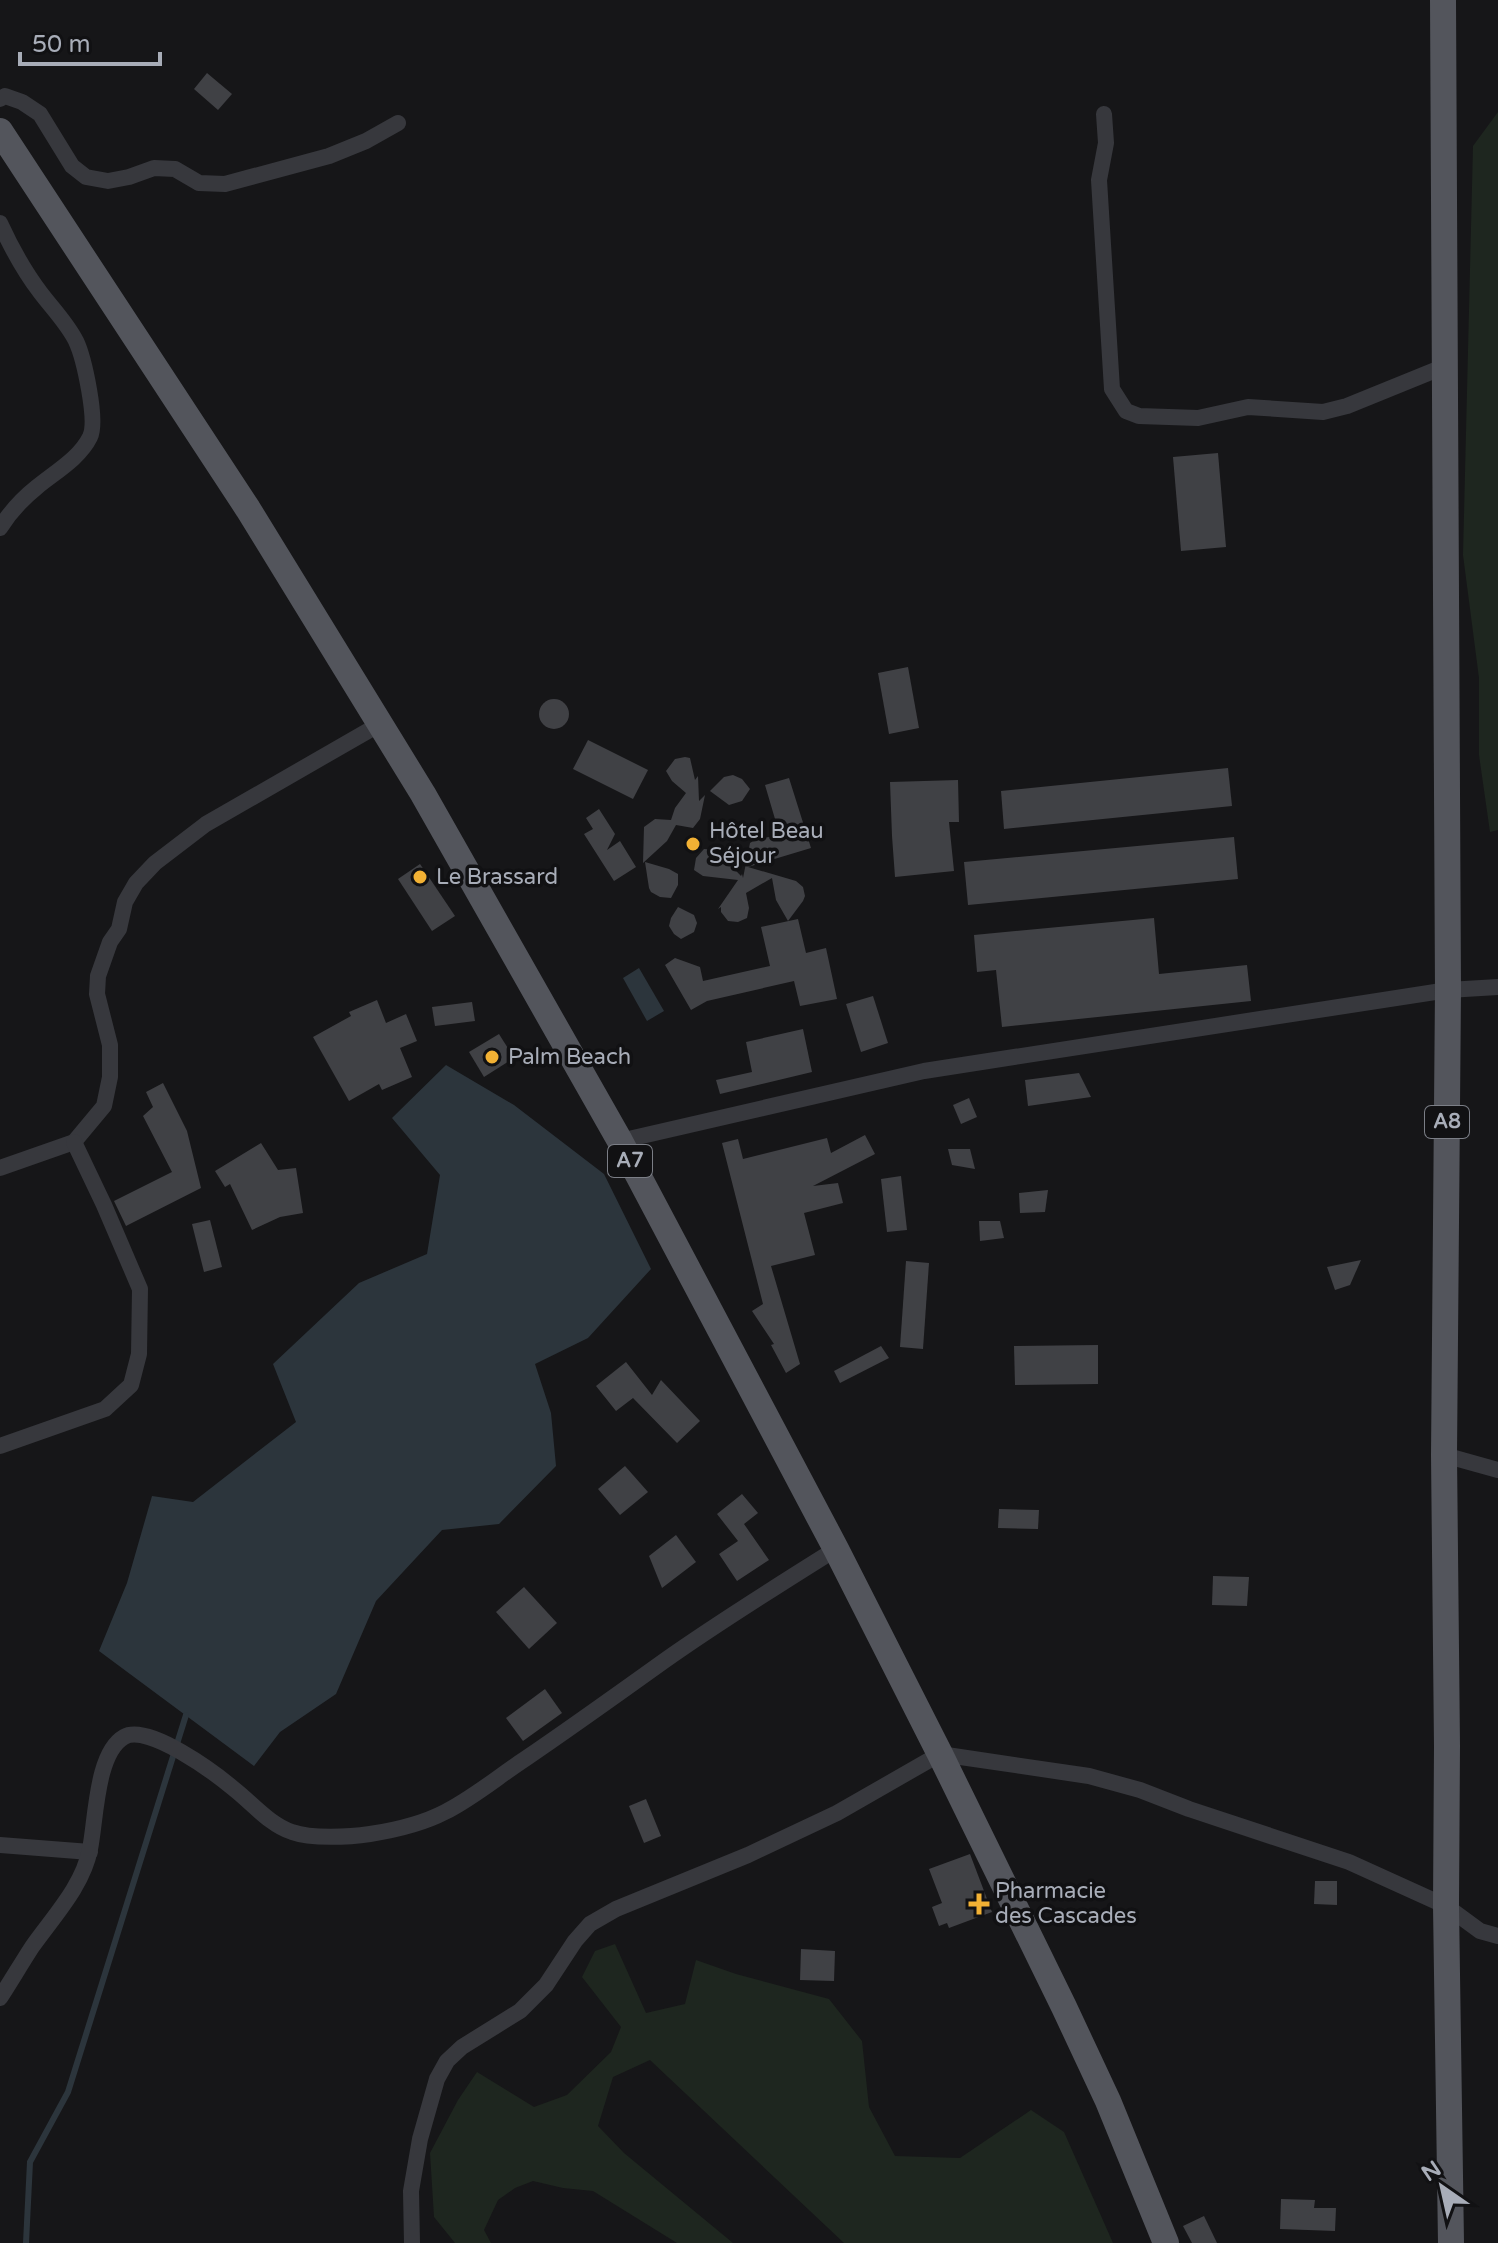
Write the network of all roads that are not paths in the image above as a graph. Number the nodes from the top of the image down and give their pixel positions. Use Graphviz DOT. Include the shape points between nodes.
graph roads {
  1 [pos="1443,0"];
  2 [pos="0,99"];
  3 [pos="1104,114"];
  4 [pos="398,123"];
  5 [pos="0,131"];
  6 [pos="0,223"];
  7 [pos="1443,367"];
  8 [pos="0,528"];
  9 [pos="380,724"];
  10 [pos="1498,987"];
  11 [pos="1448,990"];
  12 [pos="620,1141"];
  13 [pos="74,1142"];
  14 [pos="0,1168"];
  15 [pos="0,1446"];
  16 [pos="1444,1455"];
  17 [pos="1498,1470"];
  18 [pos="836,1549"];
  19 [pos="940,1754"];
  20 [pos="0,1845"];
  21 [pos="90,1852"];
  22 [pos="1446,1906"];
  23 [pos="1498,1936"];
  24 [pos="0,1998"];
  25 [pos="412,2243"];
  26 [pos="1166,2243"];
  27 [pos="1451,2243"];
  1 -- 7 [label="main road, A8"];
  2 -- 4 [label="street" via="22,102 40,114 72,166 86,177 108,181 154,168 175,169 199,183 225,184 329,156"];
  3 -- 7 [label="street" via="1106,143 1099,180 1112,389 1126,411 1198,418 1248,407 1323,412"];
  5 -- 9 [label="main road, A7" via="248,509"];
  6 -- 8 [label="street" via="38,291 77,342 92,408 91,436 66,465 12,510"];
  7 -- 11 [label="main road, A8"];
  9 -- 12 [label="main road, A7"];
  9 -- 13 [label="street" via="206,824 136,883 98,976 97,994 110,1045 104,1106"];
  10 -- 11 [label="street"];
  11 -- 12 [label="street" via="924,1071"];
  11 -- 16 [label="main road, A8"];
  12 -- 18 [label="main road, A7"];
  13 -- 14 [label="street"];
  13 -- 15 [label="street" via="140,1289 139,1354 131,1385 105,1409"];
  16 -- 17 [label="street"];
  16 -- 22 [label="main road, A8"];
  18 -- 19 [label="main road, A7"];
  18 -- 21 [label="street" via="719,1622 429,1820 367,1835 292,1833 185,1755 149,1735 131,1734 111,1750"];
  19 -- 22 [label="street" via="1089,1776 1140,1790 1349,1862"];
  19 -- 25 [label="street" via="837,1813 590,1924 520,2011 447,2061 420,2139 411,2191"];
  19 -- 26 [label="main road, A7" via="1089,2061"];
  20 -- 21 [label="street"];
  21 -- 24 [label="street" via="69,1896"];
  22 -- 23 [label="street" via="1480,1931"];
  22 -- 27 [label="main road, A8"];
}
